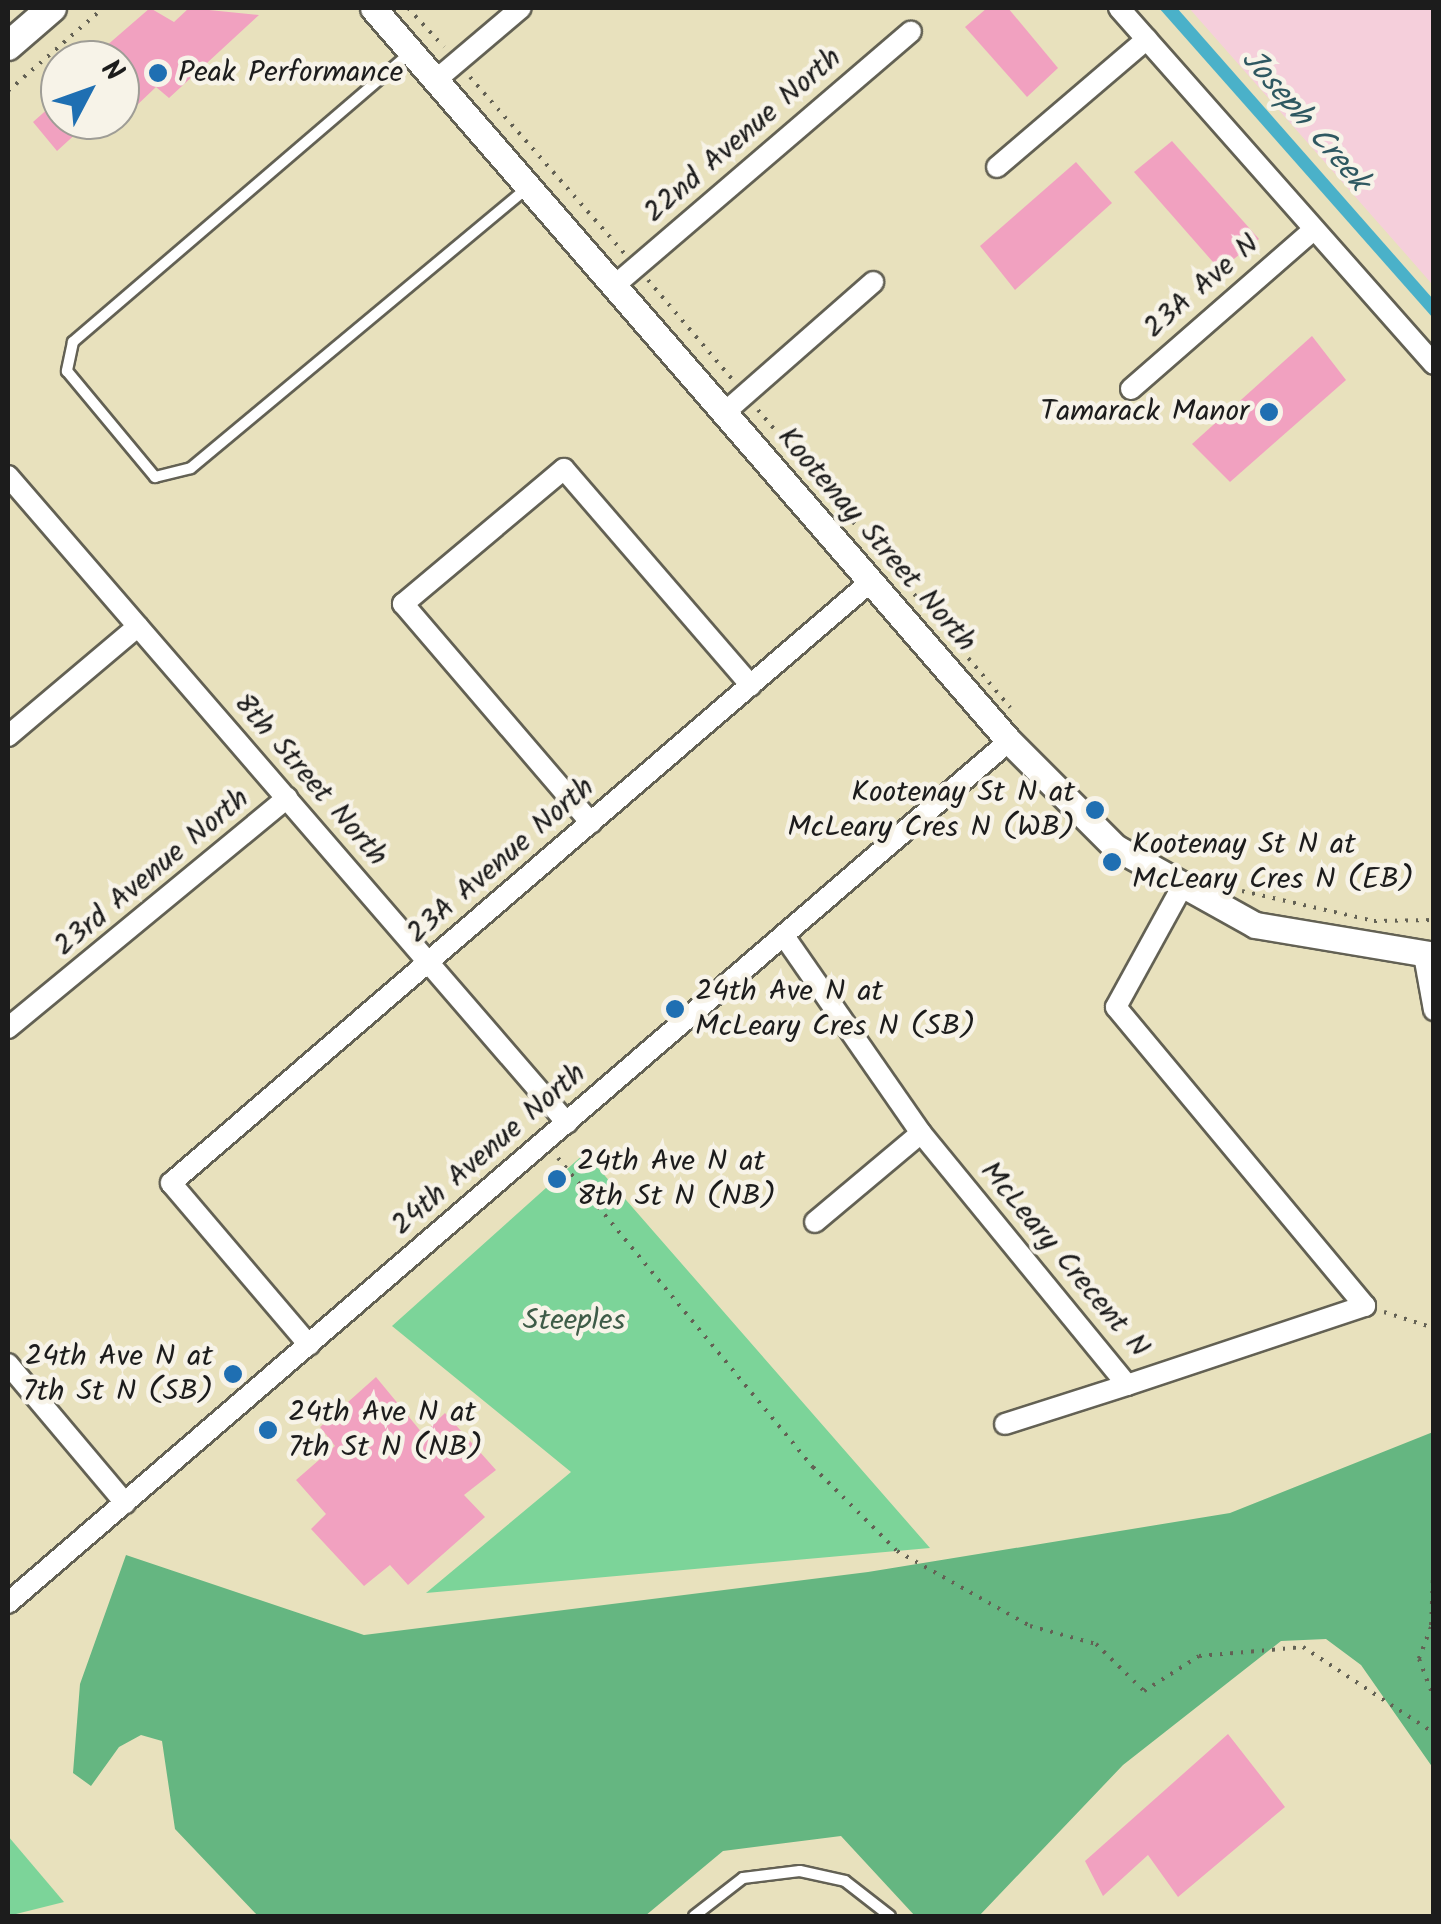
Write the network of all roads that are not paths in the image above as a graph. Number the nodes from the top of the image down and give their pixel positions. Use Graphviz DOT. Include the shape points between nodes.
graph roads {
  1 [pos="52,8"];
  2 [pos="372,8"];
  3 [pos="520,8"];
  4 [pos="1119,8"];
  5 [pos="910,31"];
  6 [pos="1147,38"];
  7 [pos="8,46"];
  8 [pos="411,52"];
  9 [pos="436,80"];
  10 [pos="998,167"];
  11 [pos="528,187"];
  12 [pos="1312,232"];
  13 [pos="873,282"];
  14 [pos="614,286"];
  15 [pos="1434,364"];
  16 [pos="1131,388"];
  17 [pos="723,414"];
  18 [pos="8,476"];
  19 [pos="869,582"];
  20 [pos="138,626"];
  21 [pos="751,686"];
  22 [pos="8,736"];
  23 [pos="1009,742"];
  24 [pos="286,798"];
  25 [pos="591,823"];
  26 [pos="1181,889"];
  27 [pos="784,936"];
  28 [pos="1429,955"];
  29 [pos="429,963"];
  30 [pos="1434,1010"];
  31 [pos="9,1030"];
  32 [pos="567,1123"];
  33 [pos="922,1133"];
  34 [pos="815,1222"];
  35 [pos="310,1345"];
  36 [pos="8,1364"];
  37 [pos="1127,1385"];
  38 [pos="1005,1424"];
  39 [pos="125,1502"];
  40 [pos="8,1604"];
  41 [pos="694,1916"];
  42 [pos="890,1916"];
  1 -- 7 [label="main road"];
  2 -- 8 [label="street, Kootenay Street North"];
  3 -- 9 [label="street"];
  4 -- 6 [label="street"];
  5 -- 14 [label="street, 22nd Avenue North"];
  6 -- 10 [label="street"];
  6 -- 12 [label="street"];
  8 -- 9 [label="street, Kootenay Street North"];
  8 -- 11 [label="lane" via="73,342 68,371 155,477 191,468"];
  9 -- 11 [label="street, Kootenay Street North"];
  11 -- 14 [label="street, Kootenay Street North"];
  12 -- 15 [label="street"];
  12 -- 16 [label="street, 23A Ave N"];
  13 -- 17 [label="street"];
  14 -- 17 [label="street, Kootenay Street North"];
  17 -- 19 [label="street, Kootenay Street North"];
  18 -- 20 [label="street, 8th Street North"];
  19 -- 21 [label="street, 23A Avenue North"];
  19 -- 23 [label="street, Kootenay Street North"];
  20 -- 22 [label="street"];
  20 -- 24 [label="street, 8th Street North"];
  21 -- 25 [label="street, 23A Avenue North"];
  21 -- 25 [label="street" via="564,469 403,604"];
  23 -- 26 [label="street, Kootenay Street North" via="1114,847"];
  23 -- 27 [label="street, 24th Avenue North"];
  24 -- 29 [label="street, 8th Street North"];
  24 -- 31 [label="street, 23rd Avenue North"];
  25 -- 29 [label="street, 23A Avenue North"];
  26 -- 28 [label="street, Kootenay Street North" via="1255,925"];
  26 -- 37 [label="street, McLeary Crecent N" via="1116,1007 1365,1306"];
  27 -- 32 [label="street, 24th Avenue North"];
  27 -- 33 [label="street, McLeary Crecent N"];
  28 -- 30 [label="street"];
  29 -- 32 [label="street, 8th Street North"];
  29 -- 35 [label="street, 23A Avenue North" via="171,1182"];
  32 -- 35 [label="street, 24th Avenue North"];
  33 -- 34 [label="street"];
  33 -- 37 [label="street, McLeary Crecent N"];
  35 -- 39 [label="street, 24th Avenue North"];
  36 -- 39 [label="street"];
  37 -- 38 [label="street"];
  39 -- 40 [label="street, 24th Avenue North"];
  41 -- 42 [label="lane" via="742,1878 800,1871 845,1880"];
}
